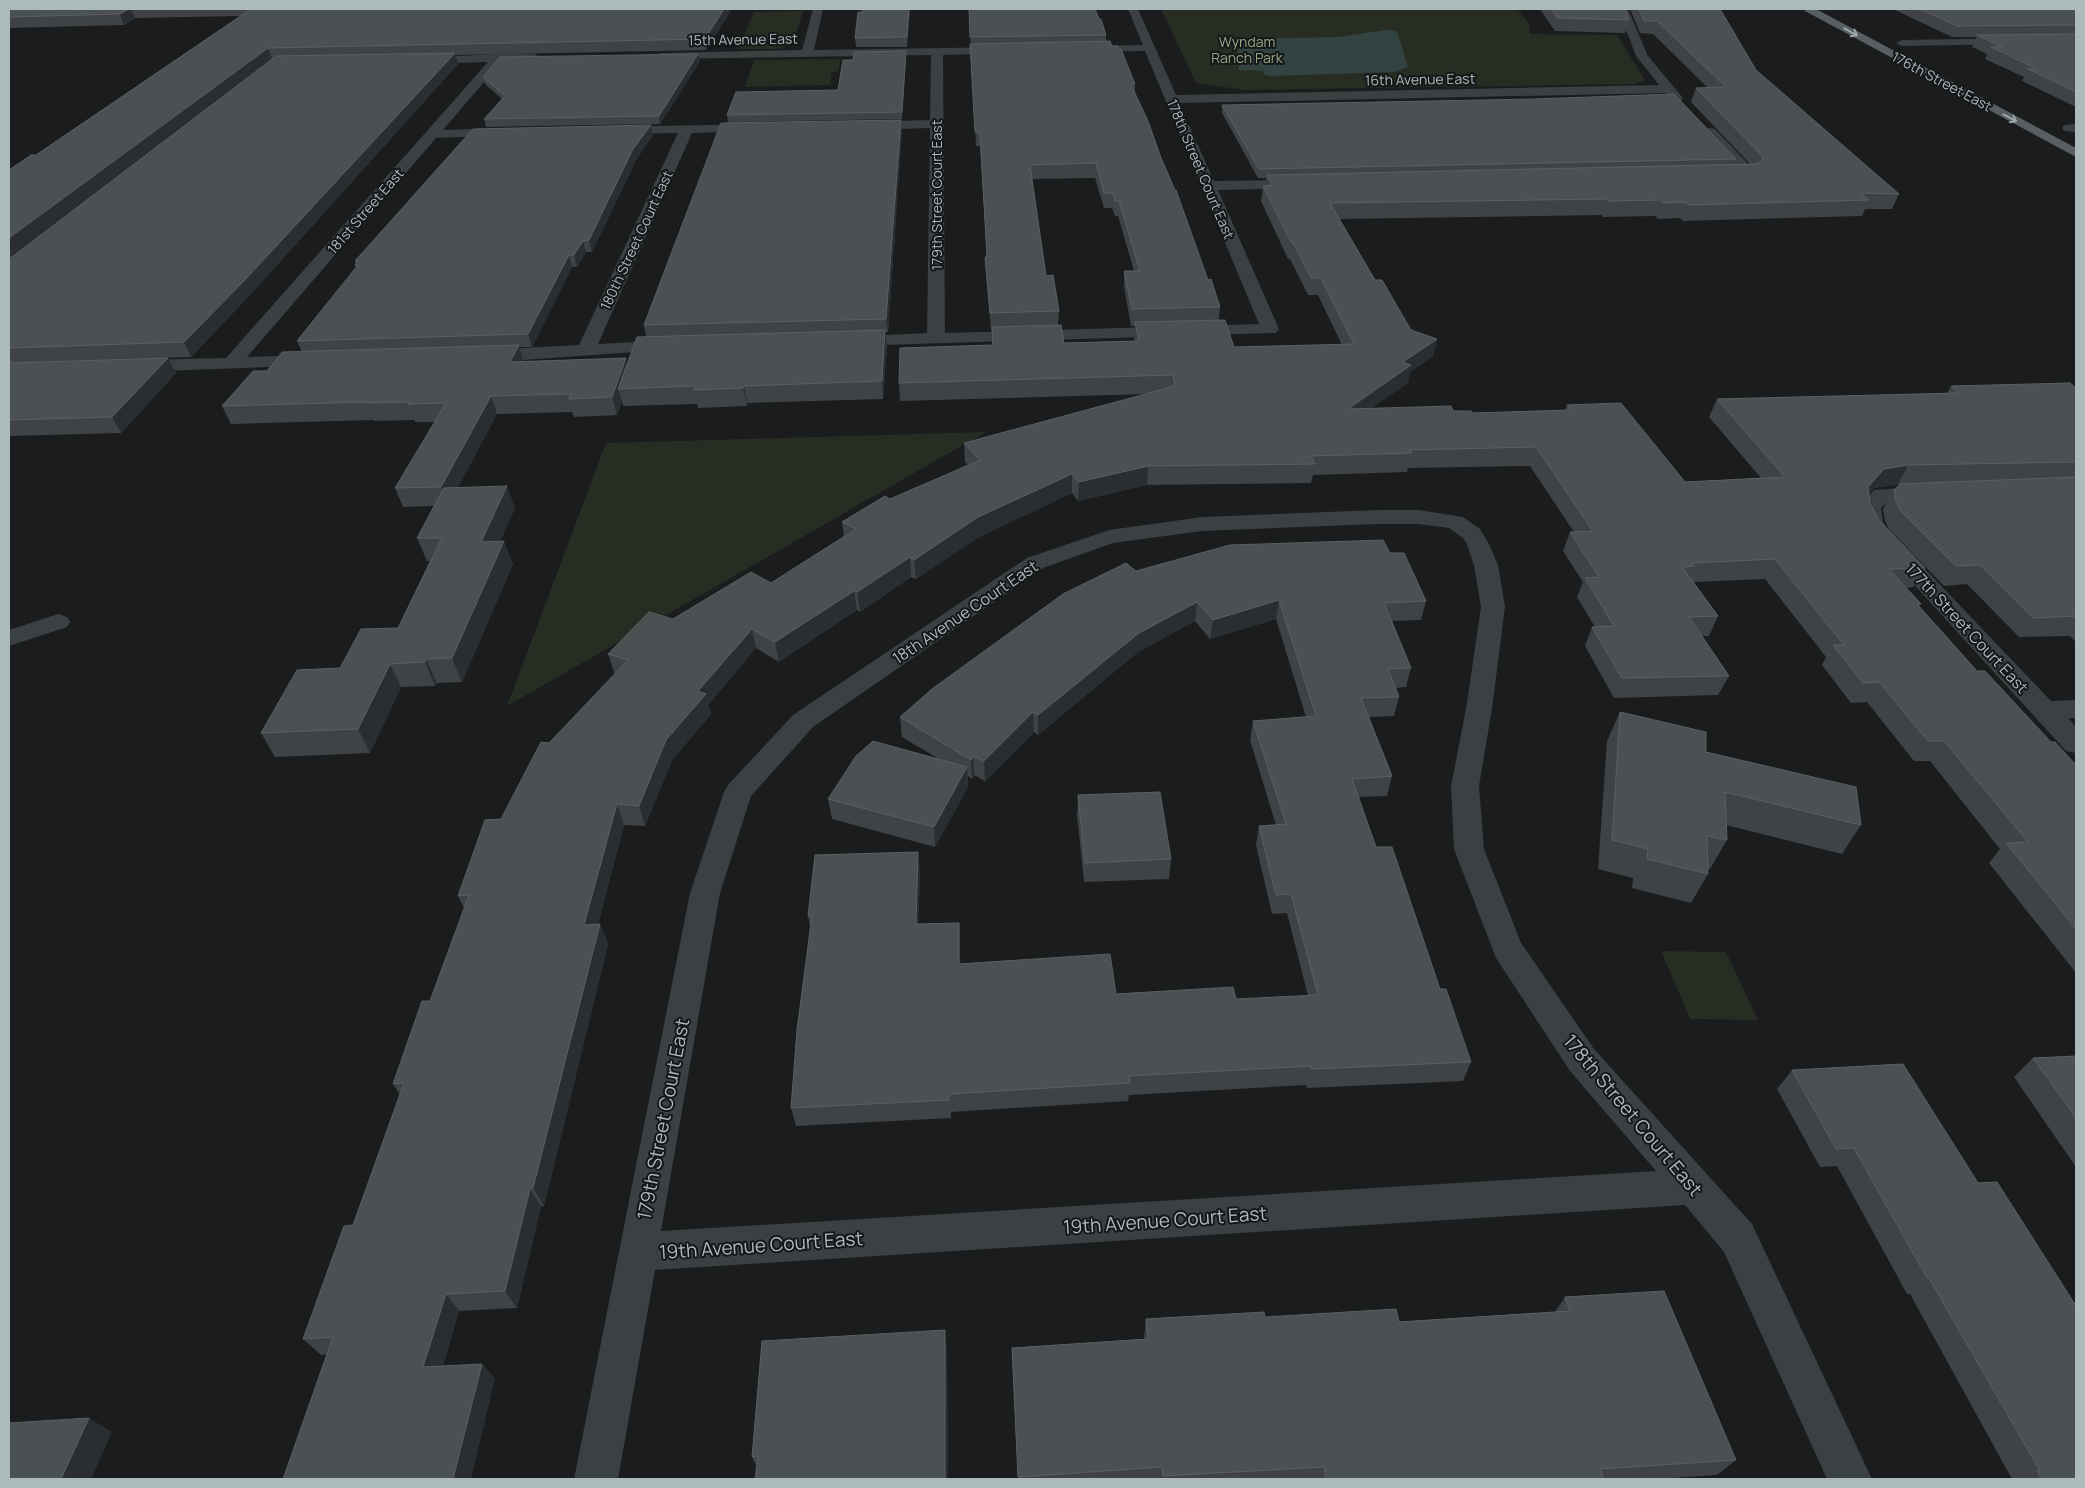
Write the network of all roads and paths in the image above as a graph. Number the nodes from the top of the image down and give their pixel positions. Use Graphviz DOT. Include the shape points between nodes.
graph roads {
  1 [pos="818,9"];
  2 [pos="1133,9"];
  3 [pos="1623,9"];
  4 [pos="1808,9"];
  5 [pos="1898,40"];
  6 [pos="2076,40"];
  7 [pos="1149,48"];
  8 [pos="1065,49"];
  9 [pos="1017,50"];
  10 [pos="937,51"];
  11 [pos="806,53"];
  12 [pos="1927,55"];
  13 [pos="653,56"];
  14 [pos="498,58"];
  15 [pos="546,58"];
  16 [pos="410,60"];
  17 [pos="1977,86"];
  18 [pos="1952,87"];
  19 [pos="1669,89"];
  20 [pos="1171,99"];
  21 [pos="1688,109"];
  22 [pos="1701,123"];
  23 [pos="936,124"];
  24 [pos="849,126"];
  25 [pos="771,127"];
  26 [pos="687,129"];
  27 [pos="596,131"];
  28 [pos="520,132"];
  29 [pos="432,134"];
  30 [pos="2076,153"];
  31 [pos="1729,174"];
  32 [pos="1317,184"];
  33 [pos="1209,186"];
  34 [pos="936,338"];
  35 [pos="837,341"];
  36 [pos="690,345"];
  37 [pos="586,350"];
  38 [pos="466,356"];
  39 [pos="329,361"];
  40 [pos="232,363"];
  41 [pos="117,367"];
  42 [pos="1948,492"];
  43 [pos="1472,534"];
  44 [pos="58,622"];
  45 [pos="9,638"];
  46 [pos="2076,709"];
  47 [pos="2044,710"];
  48 [pos="2076,744"];
  49 [pos="738,792"];
  50 [pos="1692,1188"];
  51 [pos="638,1252"];
  52 [pos="596,1479"];
  53 [pos="1850,1479"];
  1 -- 11 [label="street"];
  2 -- 7 [label="street, 178th Street Court East"];
  3 -- 19 [label="street" via="1642,56"];
  4 -- 18 [label="main road, 176th Street East, one-way"];
  5 -- 6 [label="street"];
  5 -- 12 [label="main road, 176th Street East"];
  7 -- 8 [label="street"];
  7 -- 20 [label="street, 178th Street Court East"];
  9 -- 10 [label="street, 15th Avenue East"];
  10 -- 11 [label="street, 15th Avenue East"];
  10 -- 23 [label="street, 179th Street Court East"];
  11 -- 13 [label="street, 15th Avenue East"];
  14 -- 15 [label="street"];
  14 -- 16 [label="street"];
  14 -- 29 [label="street, 181st Street East"];
  17 -- 18 [label="main road"];
  18 -- 30 [label="main road, 176th Street East, one-way"];
  19 -- 20 [label="street, 16th Avenue East"];
  19 -- 21 [label="street"];
  20 -- 33 [label="street, 178th Street Court East"];
  22 -- 31 [label="street" via="1748,173"];
  23 -- 24 [label="street"];
  23 -- 34 [label="street, 179th Street Court East"];
  25 -- 26 [label="street"];
  26 -- 27 [label="street"];
  26 -- 37 [label="street, 180th Street Court East"];
  28 -- 29 [label="street"];
  29 -- 40 [label="street, 181st Street East"];
  32 -- 33 [label="street"];
  33 -- 34 [label="street, 178th Street Court East" via="1270,329"];
  34 -- 35 [label="street"];
  36 -- 37 [label="street"];
  37 -- 38 [label="street"];
  39 -- 40 [label="street"];
  40 -- 41 [label="street"];
  42 -- 47 [label="street, 177th Street Court East" via="1882,495 1870,507 1872,522 1878,533"];
  43 -- 49 [label="street, 18th Avenue Court East" via="1455,522 1419,517 1202,524 1109,537 1035,563 802,722"];
  43 -- 50 [label="street, 178th Street Court East" via="1486,566 1493,607 1465,786 1469,849 1507,949 1582,1060"];
  44 -- 45 [label="street"];
  46 -- 47 [label="street"];
  47 -- 48 [label="street, 177th Street Court East"];
  49 -- 51 [label="street, 179th Street Court East" via="705,893"];
  50 -- 51 [label="street, 19th Avenue Court East"];
  50 -- 53 [label="street, 178th Street Court East" via="1738,1238"];
  51 -- 52 [label="street, 179th Street Court East"];
}
